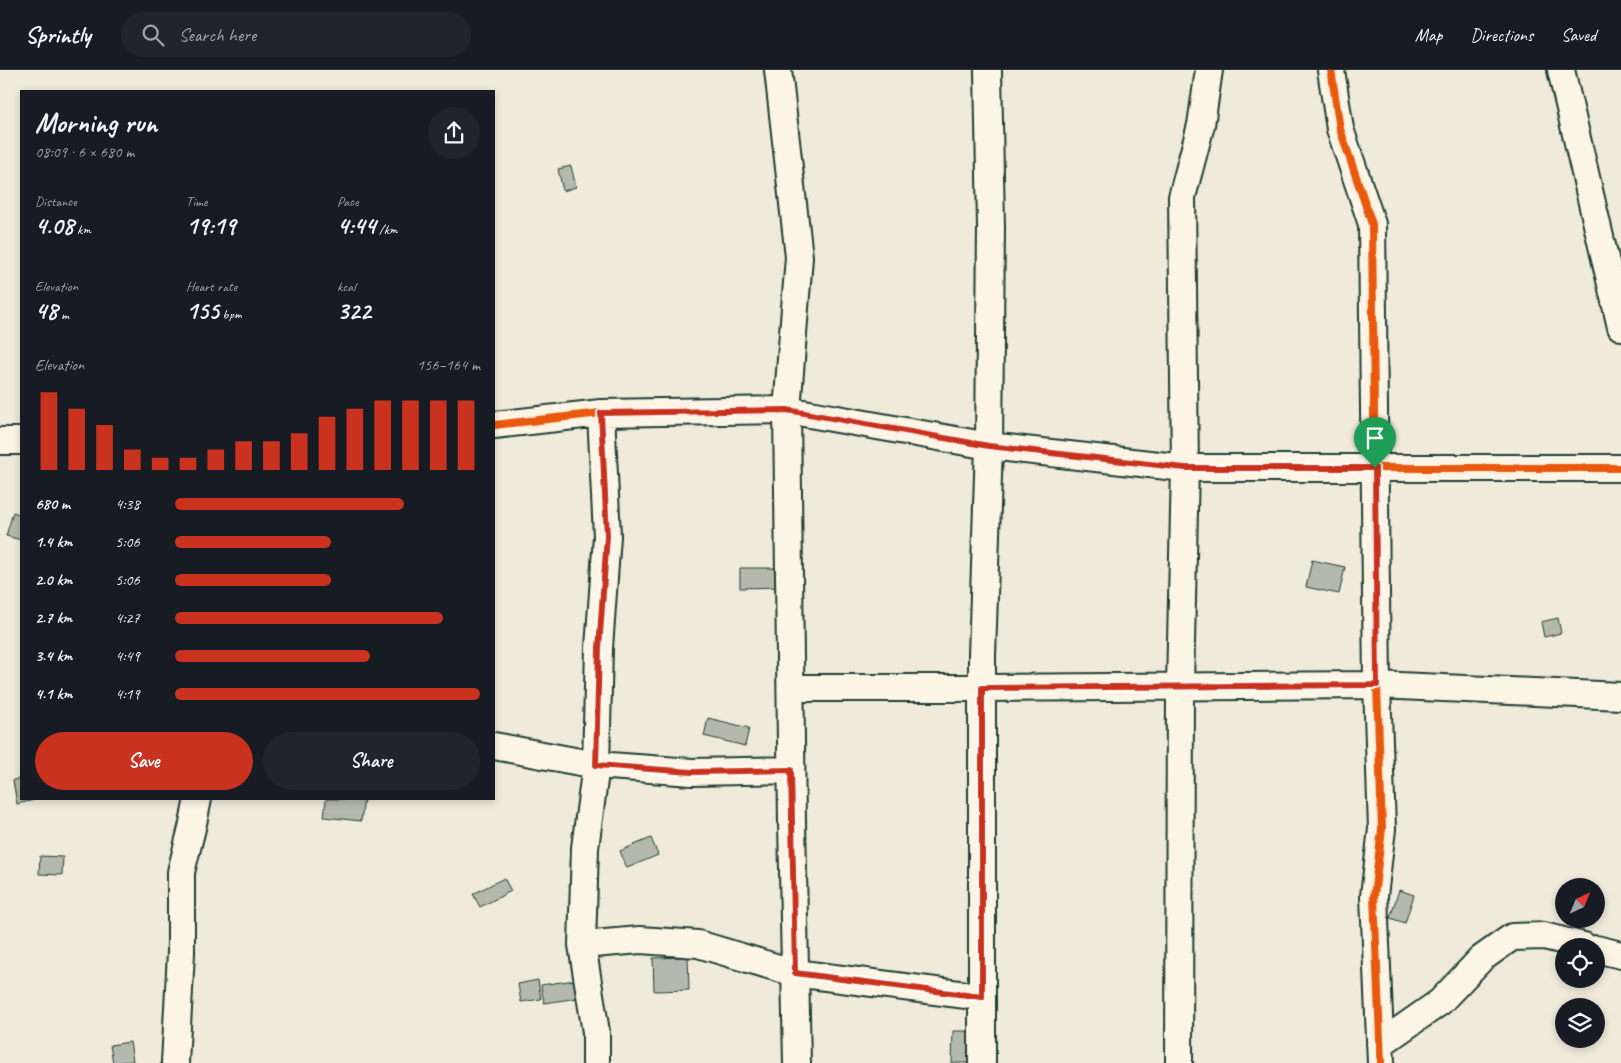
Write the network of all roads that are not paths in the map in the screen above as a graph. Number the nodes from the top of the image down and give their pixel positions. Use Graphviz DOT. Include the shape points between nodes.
graph roads {
  1 [pos="778,70"];
  2 [pos="988,70"];
  3 [pos="1208,70"];
  4 [pos="1331,70"];
  5 [pos="1559,70"];
  6 [pos="1621,328"];
  7 [pos="787,410"];
  8 [pos="601,413"];
  9 [pos="495,425"];
  10 [pos="0,441"];
  11 [pos="20,441"];
  12 [pos="989,446"];
  13 [pos="1185,468"];
  14 [pos="1375,468"];
  15 [pos="1621,468"];
  16 [pos="1377,685"];
  17 [pos="1180,686"];
  18 [pos="791,688"];
  19 [pos="982,688"];
  20 [pos="1621,696"];
  21 [pos="495,746"];
  22 [pos="596,765"];
  23 [pos="791,770"];
  24 [pos="198,800"];
  25 [pos="1555,939"];
  26 [pos="582,945"];
  27 [pos="1605,952"];
  28 [pos="1621,956"];
  29 [pos="795,973"];
  30 [pos="982,997"];
  31 [pos="1380,1054"];
  32 [pos="175,1063"];
  33 [pos="596,1063"];
  34 [pos="797,1063"];
  35 [pos="982,1063"];
  36 [pos="1179,1063"];
  1 -- 7 [label="street" via="799,257"];
  2 -- 12 [label="street" via="991,227"];
  3 -- 13 [label="street" via="1201,124 1182,197"];
  4 -- 14 [label="street" via="1340,129 1372,224"];
  5 -- 6 [label="street"];
  7 -- 8 [label="street"];
  7 -- 12 [label="street"];
  7 -- 18 [label="street"];
  8 -- 9 [label="street"];
  8 -- 22 [label="street" via="607,536 599,648"];
  10 -- 11 [label="street"];
  12 -- 13 [label="street"];
  12 -- 19 [label="street"];
  13 -- 14 [label="street"];
  13 -- 17 [label="street"];
  14 -- 15 [label="street"];
  14 -- 16 [label="street"];
  16 -- 17 [label="street"];
  16 -- 20 [label="street"];
  16 -- 31 [label="street" via="1382,829 1374,896"];
  17 -- 19 [label="street"];
  17 -- 36 [label="street"];
  18 -- 19 [label="street"];
  18 -- 23 [label="street"];
  19 -- 30 [label="street"];
  21 -- 22 [label="street"];
  22 -- 23 [label="street" via="692,772"];
  22 -- 26 [label="street" via="585,848"];
  23 -- 29 [label="street"];
  24 -- 32 [label="street" via="181,872 181,953"];
  25 -- 31 [label="street" via="1512,937 1481,959 1440,1002"];
  26 -- 29 [label="street" via="640,940 698,944"];
  26 -- 33 [label="street" via="596,1032"];
  27 -- 28 [label="street"];
  29 -- 30 [label="street"];
  29 -- 34 [label="street"];
  30 -- 35 [label="street"];
}
